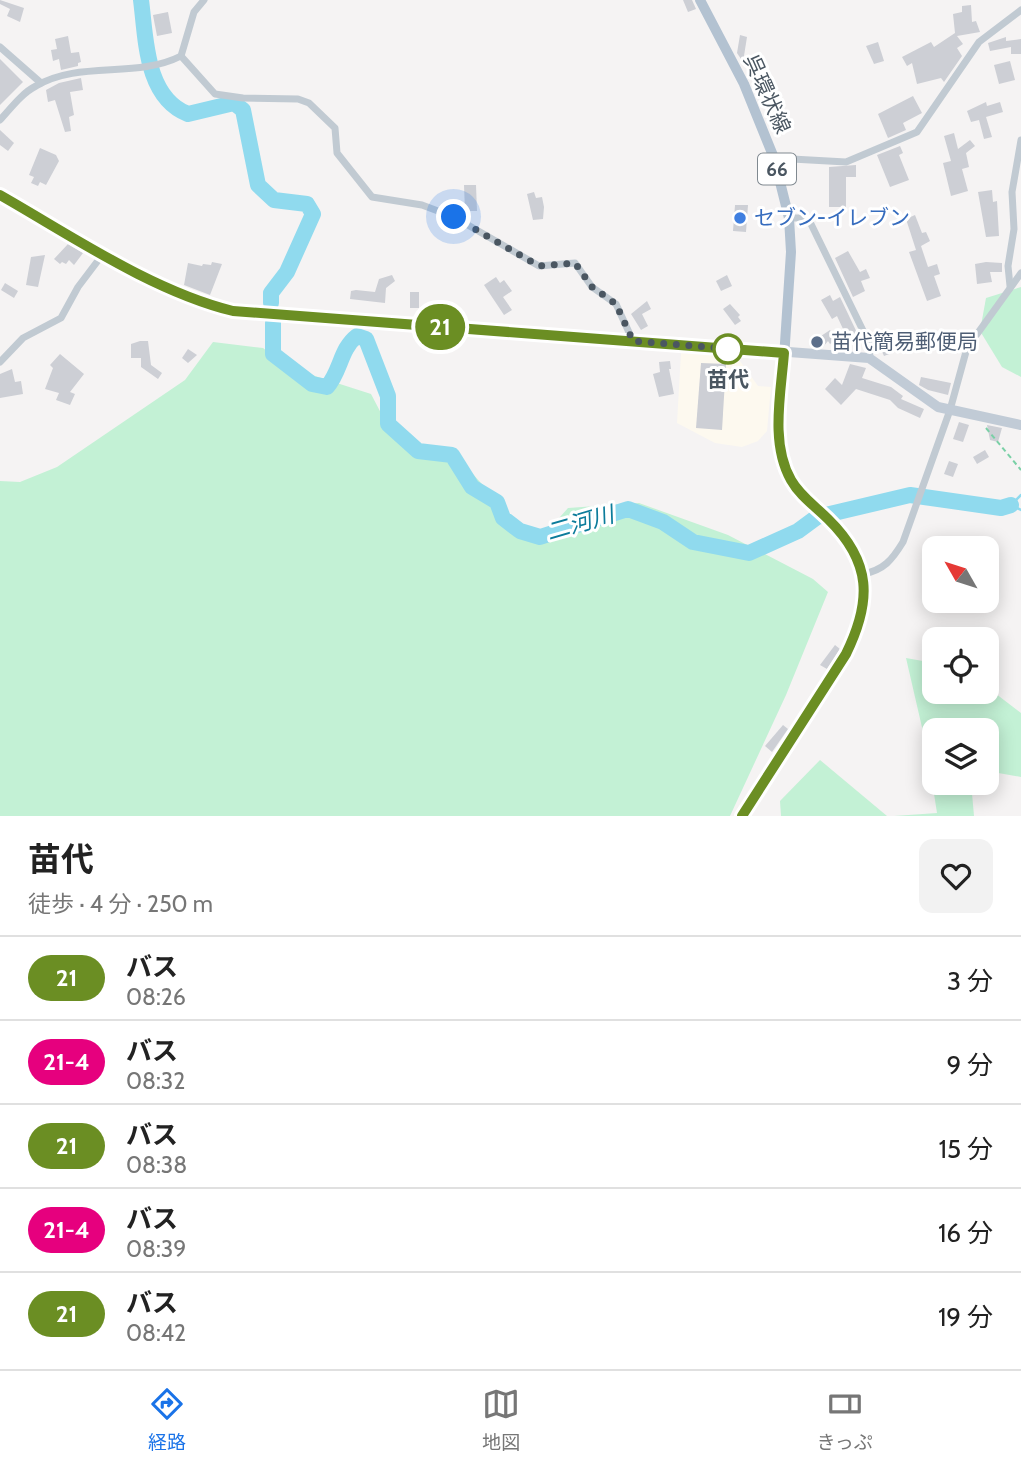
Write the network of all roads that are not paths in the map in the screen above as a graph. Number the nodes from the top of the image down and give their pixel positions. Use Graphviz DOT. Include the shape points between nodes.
graph roads {
  1 [pos="204,0"];
  2 [pos="700,0"];
  3 [pos="1021,10"];
  4 [pos="0,47"];
  5 [pos="181,56"];
  6 [pos="41,83"];
  7 [pos="0,120"];
  8 [pos="1021,140"];
  9 [pos="774,159"];
  10 [pos="0,195"];
  11 [pos="789,218"];
  12 [pos="103,254"];
  13 [pos="1021,273"];
  14 [pos="1010,286"];
  15 [pos="633,341"];
  16 [pos="784,353"];
  17 [pos="869,358"];
  18 [pos="0,362"];
  19 [pos="950,410"];
  20 [pos="1021,425"];
  21 [pos="863,574"];
  22 [pos="742,816"];
  1 -- 5 [label="street" via="194,12"];
  2 -- 9 [label="main road, 呉環状線 / 66" via="744,83"];
  3 -- 9 [label="street" via="979,42 917,132 846,162"];
  4 -- 6 [label="street"];
  5 -- 6 [label="street" via="155,65 63,75"];
  5 -- 15 [label="street" via="215,94 309,103 335,128 337,153 372,197 422,205 454,217 539,266 575,263 592,287 616,304"];
  6 -- 7 [label="street"];
  8 -- 14 [label="street" via="1013,191"];
  9 -- 11 [label="main road, 呉環状線 / 66"];
  10 -- 12 [label="main road"];
  11 -- 16 [label="main road, 呉環状線 / 66"];
  11 -- 17 [label="street" via="803,218 811,224 871,347"];
  12 -- 15 [label="main road" via="199,303 233,311"];
  12 -- 18 [label="street" via="61,318 23,338"];
  13 -- 14 [label="street"];
  14 -- 19 [label="street" via="967,348"];
  15 -- 16 [label="main road"];
  16 -- 17 [label="main road"];
  16 -- 21 [label="main road, 呉環状線 / 66" via="779,434 790,479 850,546"];
  17 -- 19 [label="main road" via="919,396"];
  19 -- 20 [label="main road"];
  19 -- 21 [label="street" via="903,542 879,571"];
  21 -- 22 [label="main road, 呉環状線 / 66" via="866,592 858,629 846,654"];
}
